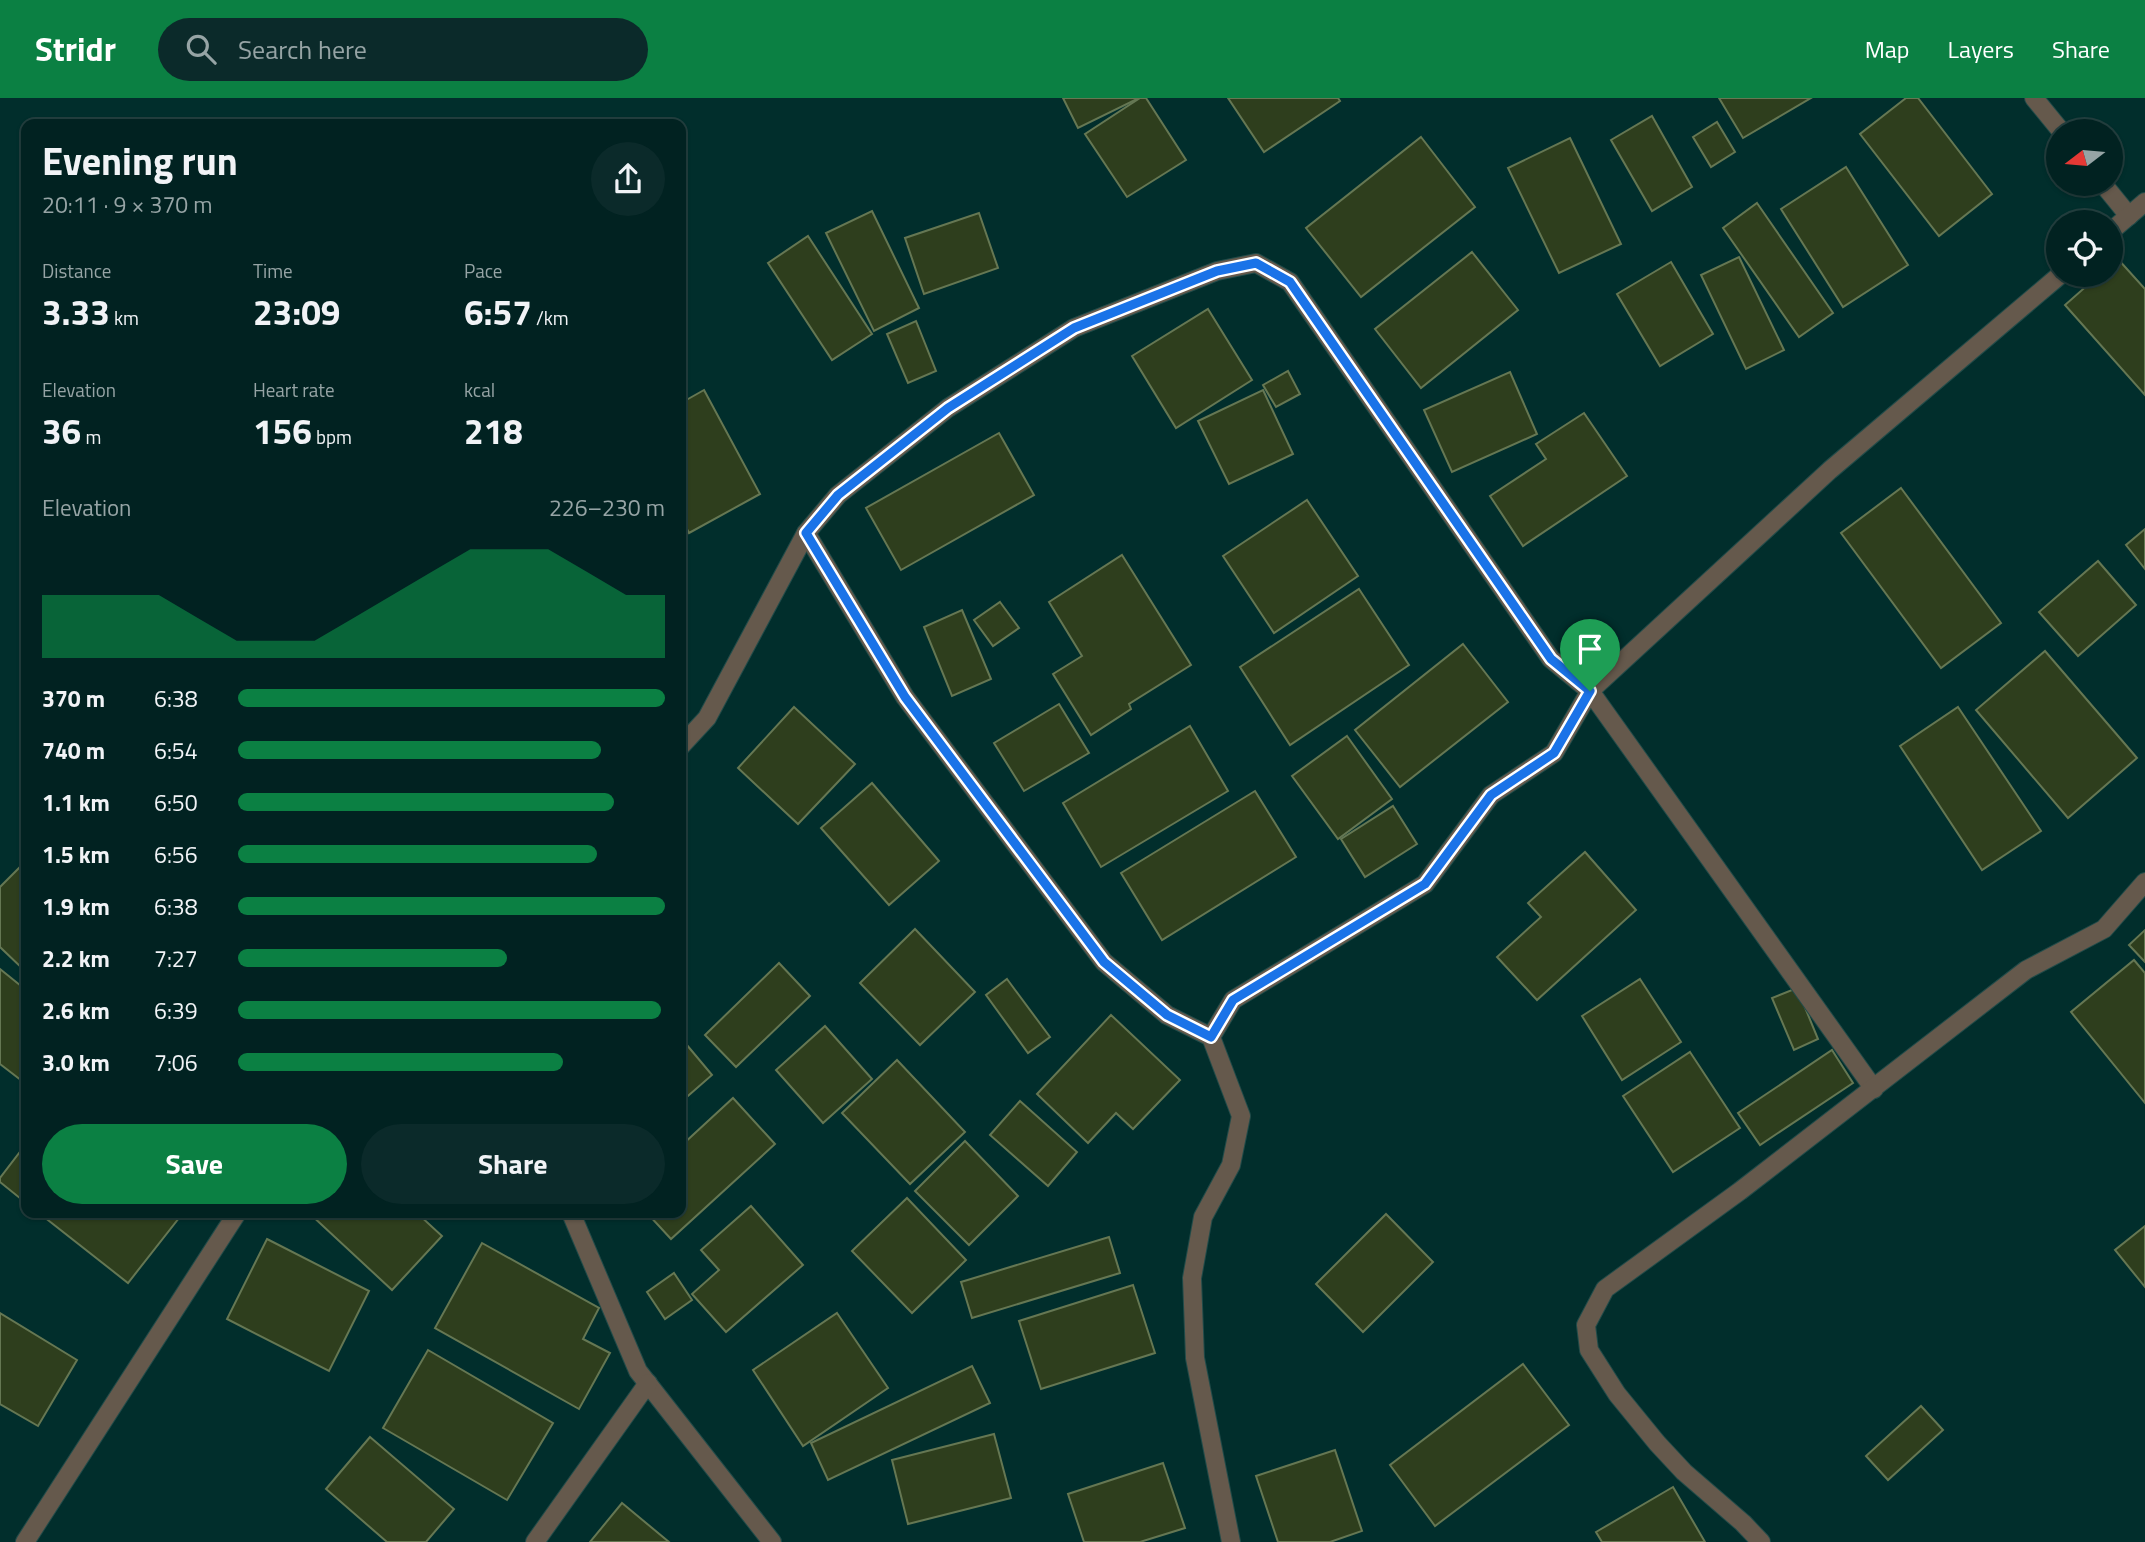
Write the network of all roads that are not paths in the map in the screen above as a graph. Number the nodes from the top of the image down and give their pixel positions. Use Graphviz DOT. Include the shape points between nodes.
graph roads {
  1 [pos="2034,98"];
  2 [pos="2051,119"];
  3 [pos="2113,196"];
  4 [pos="2145,202"];
  5 [pos="2129,216"];
  6 [pos="2123,221"];
  7 [pos="2046,287"];
  8 [pos="806,533"];
  9 [pos="1590,691"];
  10 [pos="686,741"];
  11 [pos="2145,882"];
  12 [pos="1211,1037"];
  13 [pos="1874,1089"];
  14 [pos="234,1218"];
  15 [pos="572,1218"];
  16 [pos="648,1383"];
  17 [pos="25,1542"];
  18 [pos="535,1542"];
  19 [pos="772,1542"];
  20 [pos="1231,1542"];
  21 [pos="1761,1542"];
  1 -- 2 [label="street"];
  3 -- 5 [label="street"];
  4 -- 5 [label="street"];
  5 -- 6 [label="street"];
  7 -- 9 [label="street" via="1830,470"];
  8 -- 9 [label="street" via="838,495 948,408 1074,328 1217,271 1256,263 1290,282 1551,659"];
  8 -- 10 [label="street" via="708,718"];
  8 -- 12 [label="street" via="905,697 1104,962 1167,1015"];
  9 -- 12 [label="street" via="1554,753 1491,795 1425,884 1233,1000"];
  9 -- 13 [label="street"];
  11 -- 13 [label="street" via="2104,929 2026,970"];
  12 -- 20 [label="street" via="1241,1116 1231,1165 1203,1217 1192,1278 1195,1358"];
  13 -- 21 [label="street" via="1605,1289 1586,1325 1589,1350 1625,1404 1684,1472"];
  14 -- 17 [label="street"];
  15 -- 16 [label="street" via="638,1371"];
  16 -- 18 [label="street"];
  16 -- 19 [label="street"];
}
